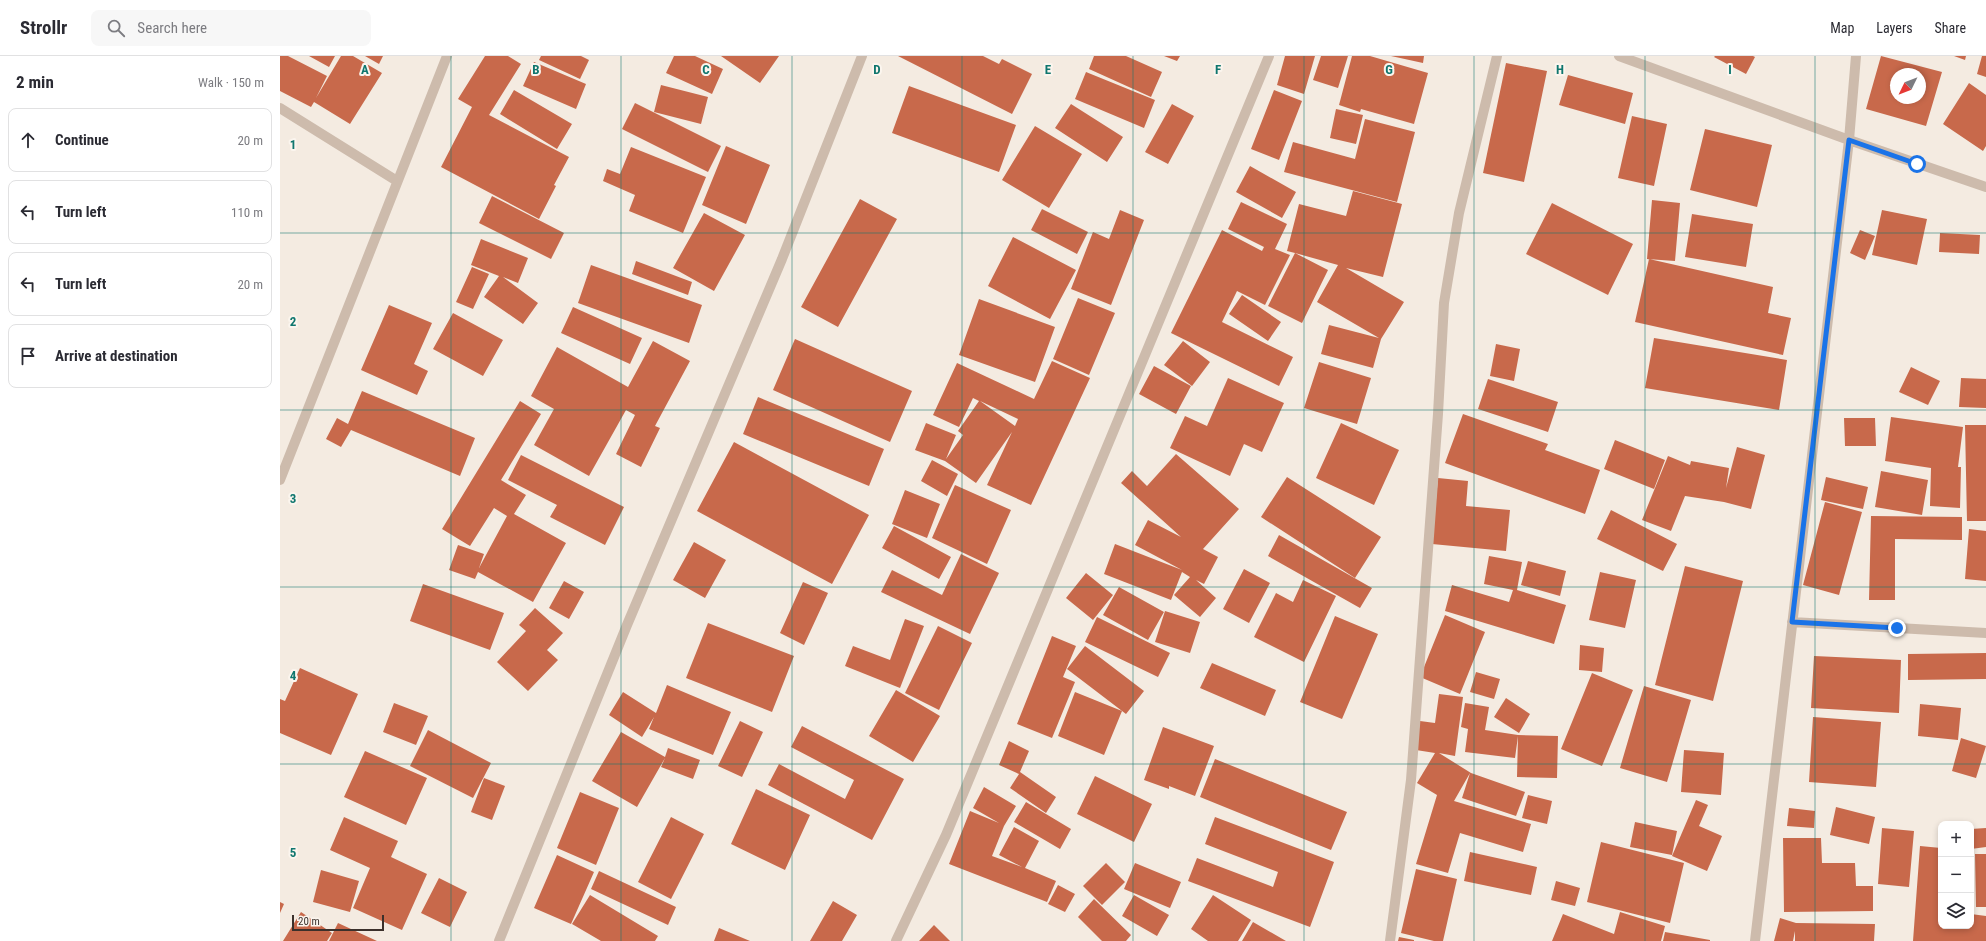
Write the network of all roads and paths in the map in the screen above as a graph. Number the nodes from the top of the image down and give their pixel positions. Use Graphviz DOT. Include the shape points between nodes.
graph roads {
  1 [pos="447,56"];
  2 [pos="862,56"];
  3 [pos="1269,56"];
  4 [pos="1497,56"];
  5 [pos="1619,56"];
  6 [pos="1856,56"];
  7 [pos="280,108"];
  8 [pos="1849,140"];
  9 [pos="397,182"];
  10 [pos="1986,187"];
  11 [pos="280,480"];
  12 [pos="1792,622"];
  13 [pos="1986,634"];
  14 [pos="499,941"];
  15 [pos="896,941"];
  16 [pos="1390,941"];
  17 [pos="1755,941"];
  1 -- 9 [label="street"];
  2 -- 14 [label="street" via="782,259 627,624"];
  3 -- 15 [label="street" via="946,835"];
  4 -- 16 [label="street" via="1459,213 1444,303 1411,780"];
  5 -- 8 [label="street"];
  6 -- 8 [label="street"];
  7 -- 9 [label="street"];
  8 -- 10 [label="street"];
  8 -- 12 [label="street"];
  9 -- 11 [label="street"];
  12 -- 13 [label="street"];
  12 -- 17 [label="street"];
}
